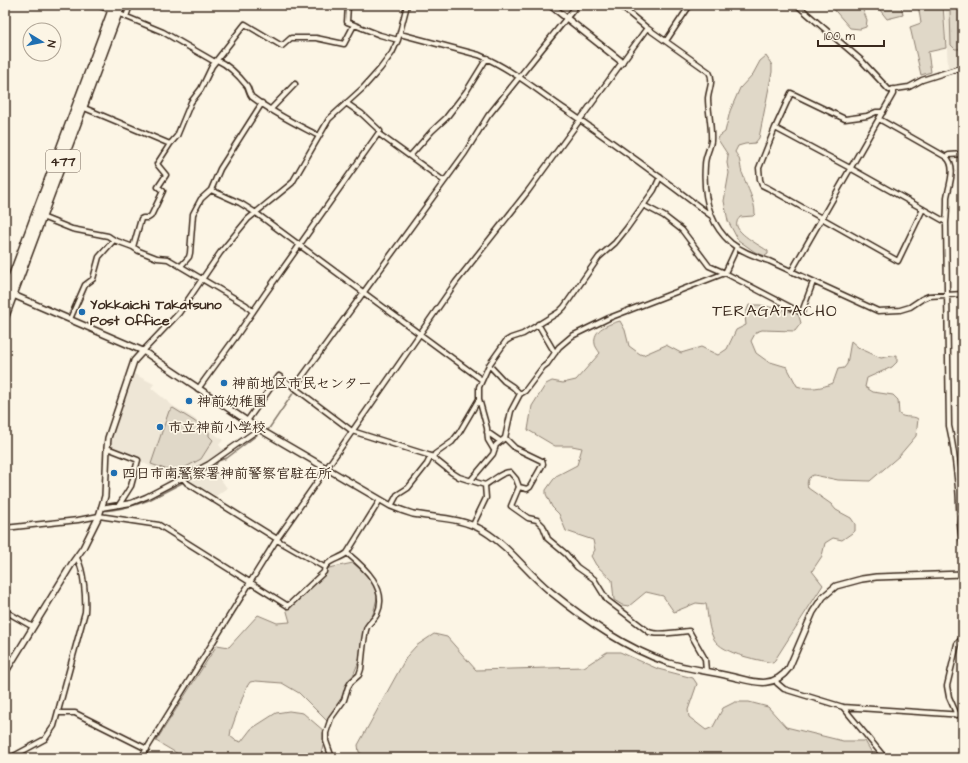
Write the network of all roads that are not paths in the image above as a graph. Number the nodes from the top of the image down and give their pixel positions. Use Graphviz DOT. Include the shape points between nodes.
graph roads {
  1 [pos="121,5"];
  2 [pos="130,5"];
  3 [pos="302,5"];
  4 [pos="306,5"];
  5 [pos="348,5"];
  6 [pos="407,5"];
  7 [pos="550,5"];
  8 [pos="577,5"];
  9 [pos="619,5"];
  10 [pos="690,5"];
  11 [pos="797,5"];
  12 [pos="101,6"];
  13 [pos="114,10"];
  14 [pos="126,17"];
  15 [pos="566,19"];
  16 [pos="354,25"];
  17 [pos="647,28"];
  18 [pos="400,34"];
  19 [pos="398,40"];
  20 [pos="666,41"];
  21 [pos="487,58"];
  22 [pos="216,61"];
  23 [pos="622,62"];
  24 [pos="963,68"];
  25 [pos="518,77"];
  26 [pos="296,84"];
  27 [pos="893,89"];
  28 [pos="346,103"];
  29 [pos="262,104"];
  30 [pos="80,106"];
  31 [pos="270,110"];
  32 [pos="883,112"];
  33 [pos="879,119"];
  34 [pos="580,120"];
  35 [pos="775,128"];
  36 [pos="379,134"];
  37 [pos="319,136"];
  38 [pos="170,144"];
  39 [pos="963,154"];
  40 [pos="410,156"];
  41 [pos="946,157"];
  42 [pos="850,168"];
  43 [pos="660,177"];
  44 [pos="444,181"];
  45 [pos="211,190"];
  46 [pos="643,205"];
  47 [pos="923,209"];
  48 [pos="256,213"];
  49 [pos="710,215"];
  50 [pos="42,217"];
  51 [pos="822,218"];
  52 [pos="946,222"];
  53 [pos="114,240"];
  54 [pos="298,245"];
  55 [pos="133,247"];
  56 [pos="737,247"];
  57 [pos="181,266"];
  58 [pos="725,272"];
  59 [pos="791,272"];
  60 [pos="203,279"];
  61 [pos="813,282"];
  62 [pos="7,293"];
  63 [pos="364,293"];
  64 [pos="963,294"];
  65 [pos="948,295"];
  66 [pos="252,312"];
  67 [pos="5,316"];
  68 [pos="70,319"];
  69 [pos="538,324"];
  70 [pos="420,335"];
  71 [pos="143,351"];
  72 [pos="555,353"];
  73 [pos="489,365"];
  74 [pos="482,380"];
  75 [pos="198,388"];
  76 [pos="296,389"];
  77 [pos="520,394"];
  78 [pos="479,399"];
  79 [pos="247,421"];
  80 [pos="259,429"];
  81 [pos="352,431"];
  82 [pos="487,432"];
  83 [pos="505,438"];
  84 [pos="500,441"];
  85 [pos="106,448"];
  86 [pos="494,450"];
  87 [pos="432,456"];
  88 [pos="326,469"];
  89 [pos="184,479"];
  90 [pos="471,480"];
  91 [pos="485,485"];
  92 [pos="519,487"];
  93 [pos="380,500"];
  94 [pos="119,505"];
  95 [pos="391,506"];
  96 [pos="100,512"];
  97 [pos="473,525"];
  98 [pos="5,528"];
  99 [pos="277,540"];
  100 [pos="963,544"];
  101 [pos="346,552"];
  102 [pos="77,558"];
  103 [pos="324,567"];
  104 [pos="963,574"];
  105 [pos="251,582"];
  106 [pos="5,611"];
  107 [pos="33,627"];
  108 [pos="963,637"];
  109 [pos="706,671"];
  110 [pos="5,673"];
  111 [pos="776,680"];
  112 [pos="843,707"];
  113 [pos="58,713"];
  114 [pos="957,714"];
  115 [pos="963,715"];
  116 [pos="147,749"];
  117 [pos="10,758"];
  118 [pos="141,758"];
  119 [pos="332,758"];
  120 [pos="885,758"];
  1 -- 13 [label="highway, 477"];
  2 -- 14 [label="street"];
  3 -- 4 [label="street"];
  5 -- 16 [label="street" via="347,22"];
  6 -- 18 [label="street"];
  7 -- 15 [label="street"];
  8 -- 15 [label="street"];
  9 -- 17 [label="street"];
  10 -- 20 [label="street"];
  11 -- 27 [label="street" via="861,60 889,90"];
  12 -- 13 [label="street"];
  13 -- 14 [label="street"];
  13 -- 30 [label="highway, 477"];
  14 -- 22 [label="street" via="176,39"];
  15 -- 23 [label="street"];
  15 -- 25 [label="street"];
  16 -- 19 [label="street" via="380,36"];
  16 -- 22 [label="street" via="344,44 316,38 291,38 282,46 245,24"];
  17 -- 20 [label="street"];
  17 -- 23 [label="street"];
  18 -- 19 [label="street"];
  18 -- 21 [label="street"];
  19 -- 28 [label="street" via="380,69"];
  20 -- 49 [label="street" via="712,76 708,98 711,142 706,153 705,166"];
  21 -- 25 [label="street"];
  21 -- 40 [label="street" via="446,118"];
  22 -- 29 [label="street" via="224,63 248,87 250,95"];
  22 -- 38 [label="street" via="191,102 177,136"];
  23 -- 34 [label="street"];
  24 -- 27 [label="street" via="922,80 909,87"];
  25 -- 34 [label="street"];
  25 -- 44 [label="street"];
  26 -- 31 [label="street"];
  27 -- 32 [label="street"];
  28 -- 36 [label="street" via="362,114 380,131"];
  28 -- 37 [label="street" via="329,119"];
  29 -- 31 [label="street"];
  29 -- 45 [label="street" via="220,169"];
  30 -- 38 [label="street"];
  30 -- 50 [label="highway, 477"];
  30 -- 62 [label="highway, 477"];
  31 -- 37 [label="street"];
  32 -- 33 [label="street"];
  32 -- 35 [label="street" via="845,119 791,93"];
  33 -- 41 [label="street"];
  33 -- 42 [label="street"];
  34 -- 43 [label="street"];
  34 -- 70 [label="street" via="456,282"];
  35 -- 42 [label="street"];
  35 -- 51 [label="street" via="759,168 762,185"];
  36 -- 40 [label="street"];
  36 -- 54 [label="street"];
  37 -- 48 [label="street" via="292,183"];
  38 -- 55 [label="street" via="157,164 166,174 158,187 163,191 151,216 141,219"];
  39 -- 41 [label="street"];
  40 -- 44 [label="street"];
  41 -- 52 [label="street" via="949,159 952,174"];
  42 -- 47 [label="street"];
  42 -- 51 [label="street"];
  43 -- 46 [label="street"];
  43 -- 49 [label="street"];
  44 -- 63 [label="street"];
  45 -- 48 [label="street"];
  45 -- 57 [label="street" via="201,199 193,214 190,253"];
  46 -- 58 [label="street" via="664,216 682,230 709,266"];
  46 -- 69 [label="street" via="615,243 588,271 564,307"];
  47 -- 51 [label="street" via="898,261"];
  47 -- 52 [label="street"];
  48 -- 54 [label="street"];
  48 -- 60 [label="street" via="248,219"];
  49 -- 56 [label="street" via="715,225"];
  50 -- 53 [label="street" via="72,229 108,236"];
  50 -- 62 [label="highway, 477"];
  51 -- 59 [label="street"];
  52 -- 65 [label="street"];
  53 -- 55 [label="street"];
  53 -- 68 [label="street" via="99,257 93,279 85,285"];
  54 -- 63 [label="street"];
  54 -- 66 [label="street"];
  55 -- 57 [label="street"];
  56 -- 58 [label="street"];
  56 -- 59 [label="street"];
  57 -- 60 [label="street"];
  58 -- 61 [label="street" via="802,312"];
  58 -- 72 [label="street" via="579,331"];
  59 -- 61 [label="street"];
  60 -- 66 [label="street"];
  60 -- 71 [label="street" via="179,313"];
  61 -- 65 [label="street" via="878,311 900,310 929,296"];
  62 -- 67 [label="highway, 477"];
  62 -- 68 [label="street"];
  63 -- 70 [label="street"];
  63 -- 76 [label="street"];
  64 -- 65 [label="street"];
  65 -- 100 [label="street" via="949,426 954,448"];
  66 -- 75 [label="street" via="236,338"];
  68 -- 71 [label="street"];
  69 -- 72 [label="street"];
  69 -- 73 [label="street" via="506,341"];
  70 -- 74 [label="street"];
  70 -- 81 [label="street"];
  71 -- 75 [label="street"];
  71 -- 85 [label="street" via="134,361"];
  72 -- 77 [label="street"];
  73 -- 74 [label="street"];
  73 -- 77 [label="street"];
  74 -- 78 [label="street"];
  75 -- 79 [label="street"];
  76 -- 79 [label="street" via="279,376"];
  76 -- 81 [label="street"];
  77 -- 83 [label="street" via="511,411"];
  78 -- 82 [label="street"];
  78 -- 87 [label="street" via="452,442"];
  79 -- 80 [label="street"];
  80 -- 88 [label="street"];
  80 -- 89 [label="street"];
  81 -- 87 [label="street"];
  81 -- 88 [label="street"];
  82 -- 84 [label="street"];
  82 -- 86 [label="street"];
  83 -- 84 [label="street"];
  83 -- 92 [label="street" via="515,448 542,461 543,464 530,487"];
  84 -- 86 [label="street"];
  85 -- 94 [label="street" via="138,460 131,486"];
  85 -- 96 [label="street" via="106,492"];
  86 -- 90 [label="street"];
  87 -- 90 [label="street" via="459,477"];
  87 -- 95 [label="street" via="408,488 397,495"];
  88 -- 93 [label="street"];
  88 -- 99 [label="street"];
  89 -- 94 [label="street" via="138,501"];
  89 -- 99 [label="street" via="186,483"];
  90 -- 91 [label="street"];
  91 -- 92 [label="street" via="510,472"];
  91 -- 97 [label="street" via="486,498"];
  92 -- 109 [label="street" via="511,506 513,509 537,520 543,526 548,539 577,567 594,579 607,600 649,632 652,634 689,631 705,659"];
  93 -- 95 [label="street"];
  93 -- 101 [label="street"];
  94 -- 96 [label="street"];
  95 -- 97 [label="street" via="412,513"];
  96 -- 98 [label="street" via="78,520"];
  96 -- 102 [label="street"];
  96 -- 105 [label="street" via="159,525"];
  97 -- 109 [label="street" via="502,543 551,592 623,643 671,664"];
  99 -- 103 [label="street"];
  99 -- 105 [label="street"];
  101 -- 103 [label="street"];
  101 -- 119 [label="street" via="371,577 378,590 379,603 377,614 367,627 359,675 350,682 344,700 331,718 326,733"];
  102 -- 107 [label="street"];
  102 -- 113 [label="street" via="81,565 85,612"];
  103 -- 105 [label="street" via="324,572 288,606"];
  104 -- 111 [label="street" via="862,579 833,588 813,612 789,668"];
  105 -- 116 [label="street"];
  106 -- 107 [label="street"];
  107 -- 110 [label="street"];
  108 -- 114 [label="street" via="957,644 947,686"];
  109 -- 111 [label="street" via="761,683"];
  111 -- 112 [label="street" via="784,689"];
  112 -- 114 [label="street"];
  112 -- 120 [label="street"];
  113 -- 116 [label="street" via="75,713"];
  113 -- 117 [label="street" via="54,726 46,738"];
  114 -- 115 [label="street"];
  116 -- 118 [label="street"];
}
